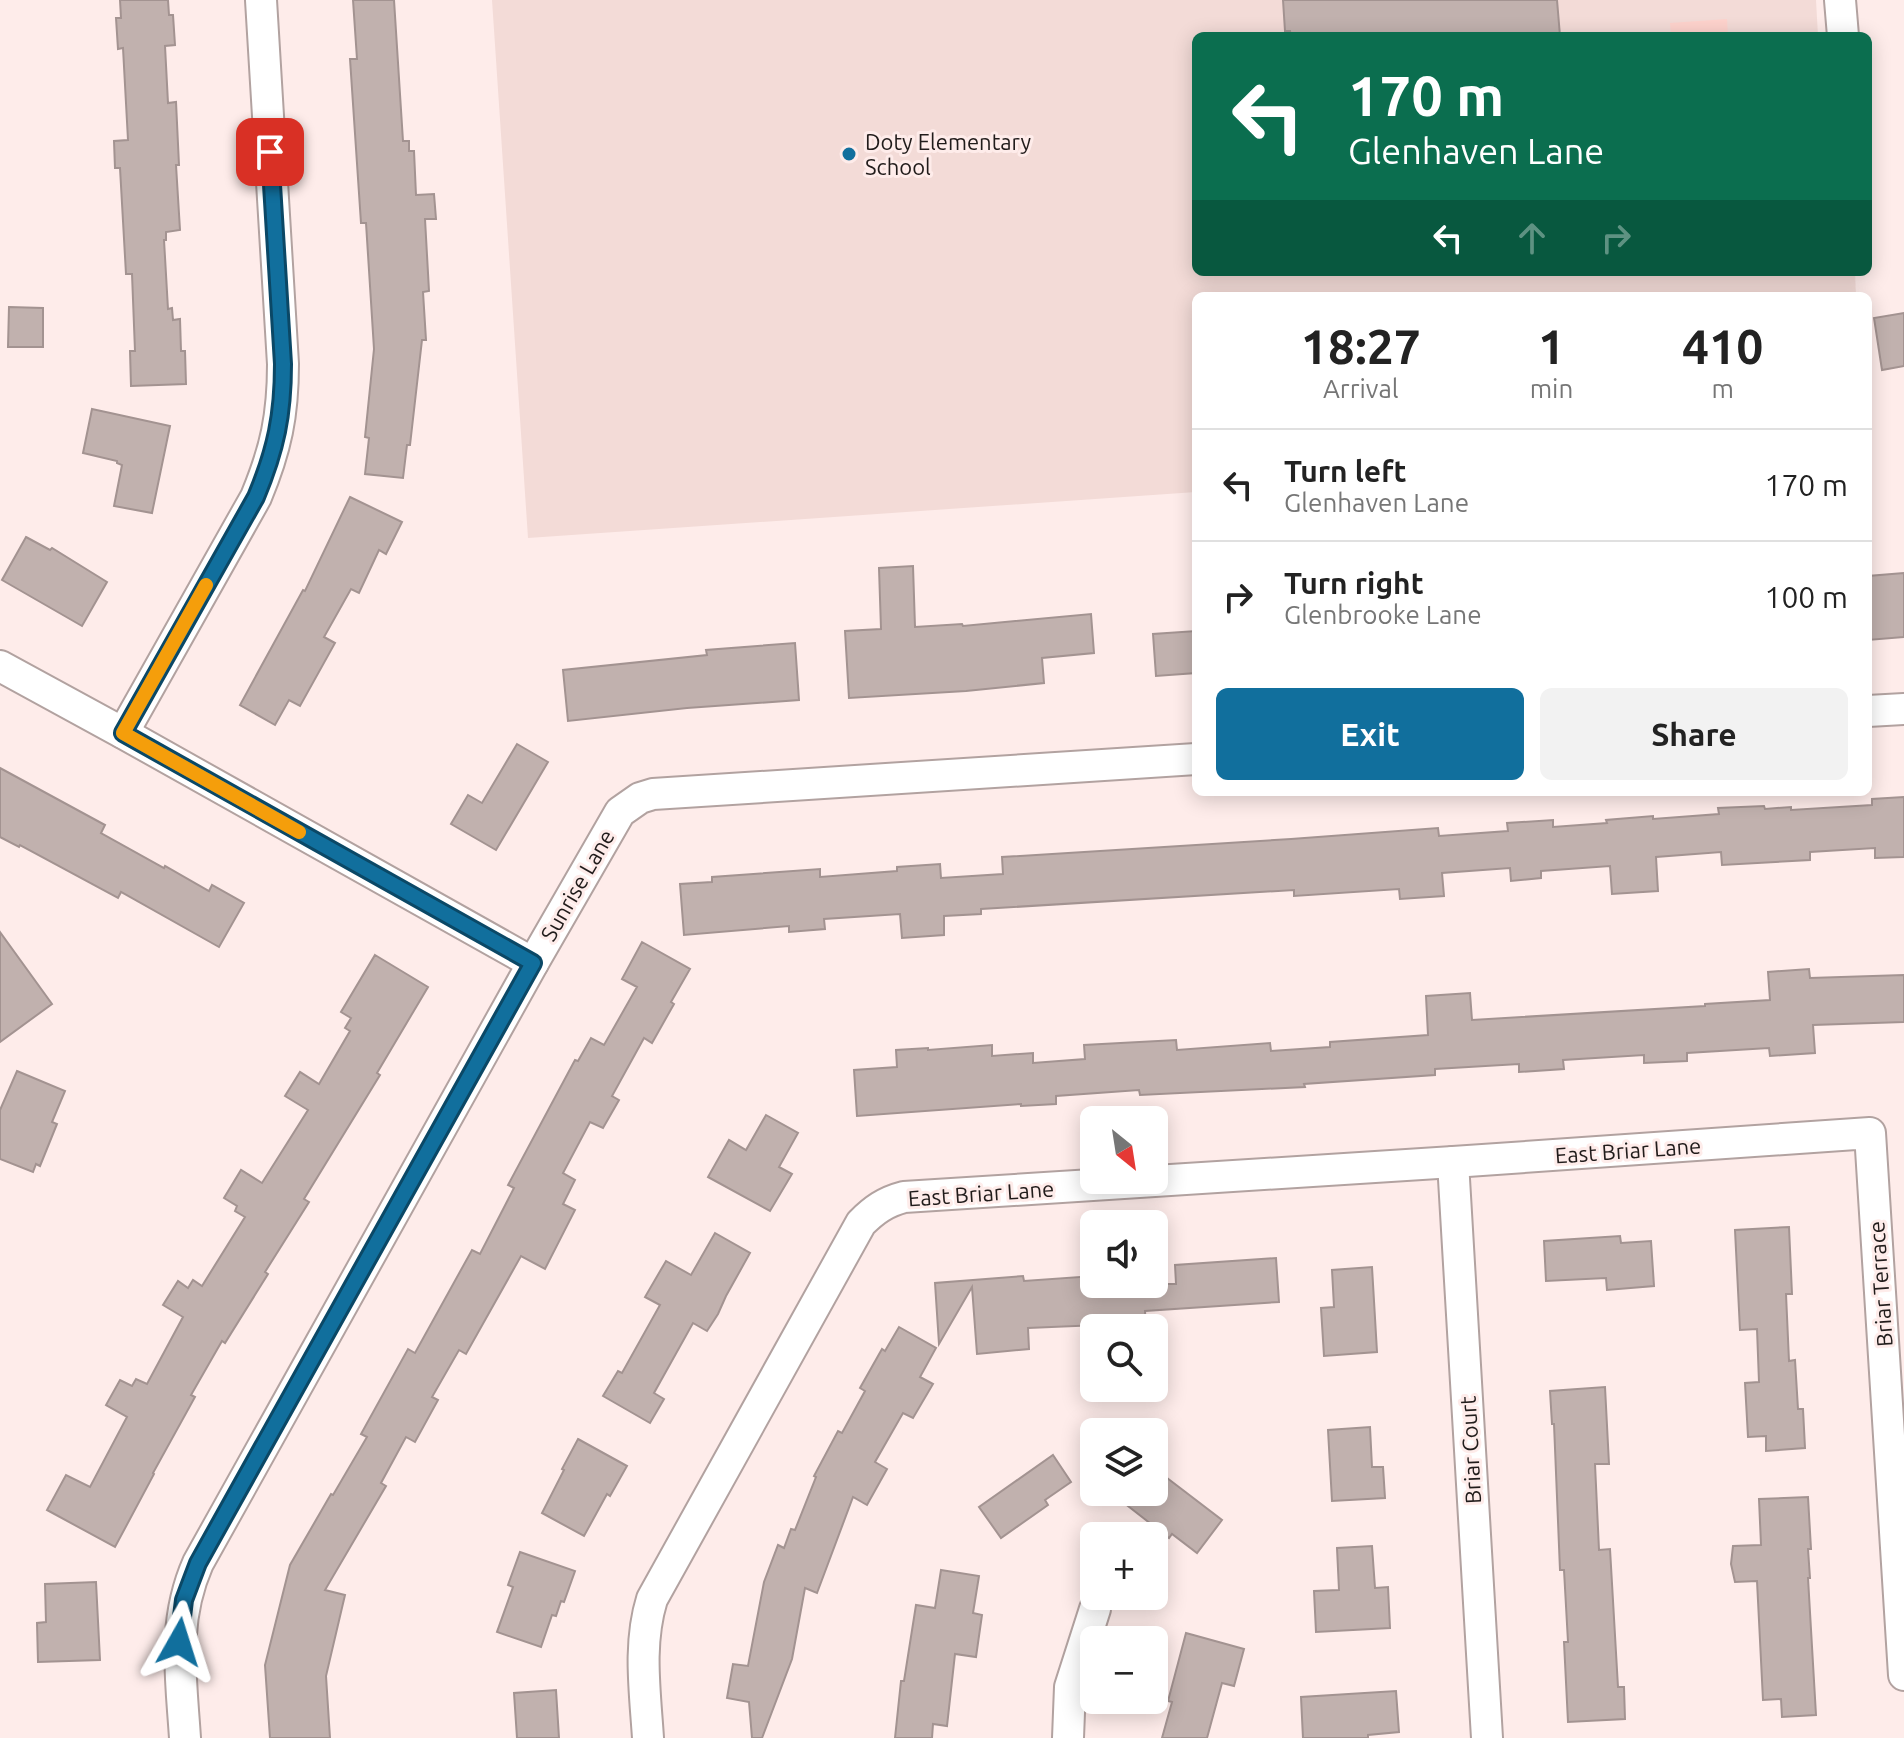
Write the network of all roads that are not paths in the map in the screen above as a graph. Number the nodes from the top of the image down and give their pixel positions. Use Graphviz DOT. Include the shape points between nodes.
graph roads {
  1 [pos="261,0"];
  2 [pos="1840,0"];
  3 [pos="1843,32"];
  4 [pos="0,666"];
  5 [pos="1904,709"];
  6 [pos="1872,711"];
  7 [pos="123,733"];
  8 [pos="1192,759"];
  9 [pos="533,963"];
  10 [pos="1870,1133"];
  11 [pos="1453,1162"];
  12 [pos="1095,1610"];
  13 [pos="1904,1675"];
  14 [pos="185,1738"];
  15 [pos="648,1738"];
  16 [pos="1068,1738"];
  17 [pos="1487,1738"];
  1 -- 7 [label="street" via="283,364 279,428 256,497"];
  2 -- 3 [label="street"];
  4 -- 7 [label="street"];
  5 -- 6 [label="street"];
  7 -- 9 [label="street"];
  8 -- 9 [label="street, Sunrise Lane" via="640,798 612,823"];
  9 -- 14 [label="street, Sunrise Lane" via="198,1563 184,1600 180,1632"];
  10 -- 11 [label="street, East Briar Lane"];
  10 -- 13 [label="street, Briar Terrace"];
  11 -- 15 [label="street, East Briar Lane" via="904,1197 873,1211 861,1223 652,1599 643,1657"];
  11 -- 17 [label="street, Briar Court"];
  12 -- 16 [label="street" via="1070,1687"];
}
